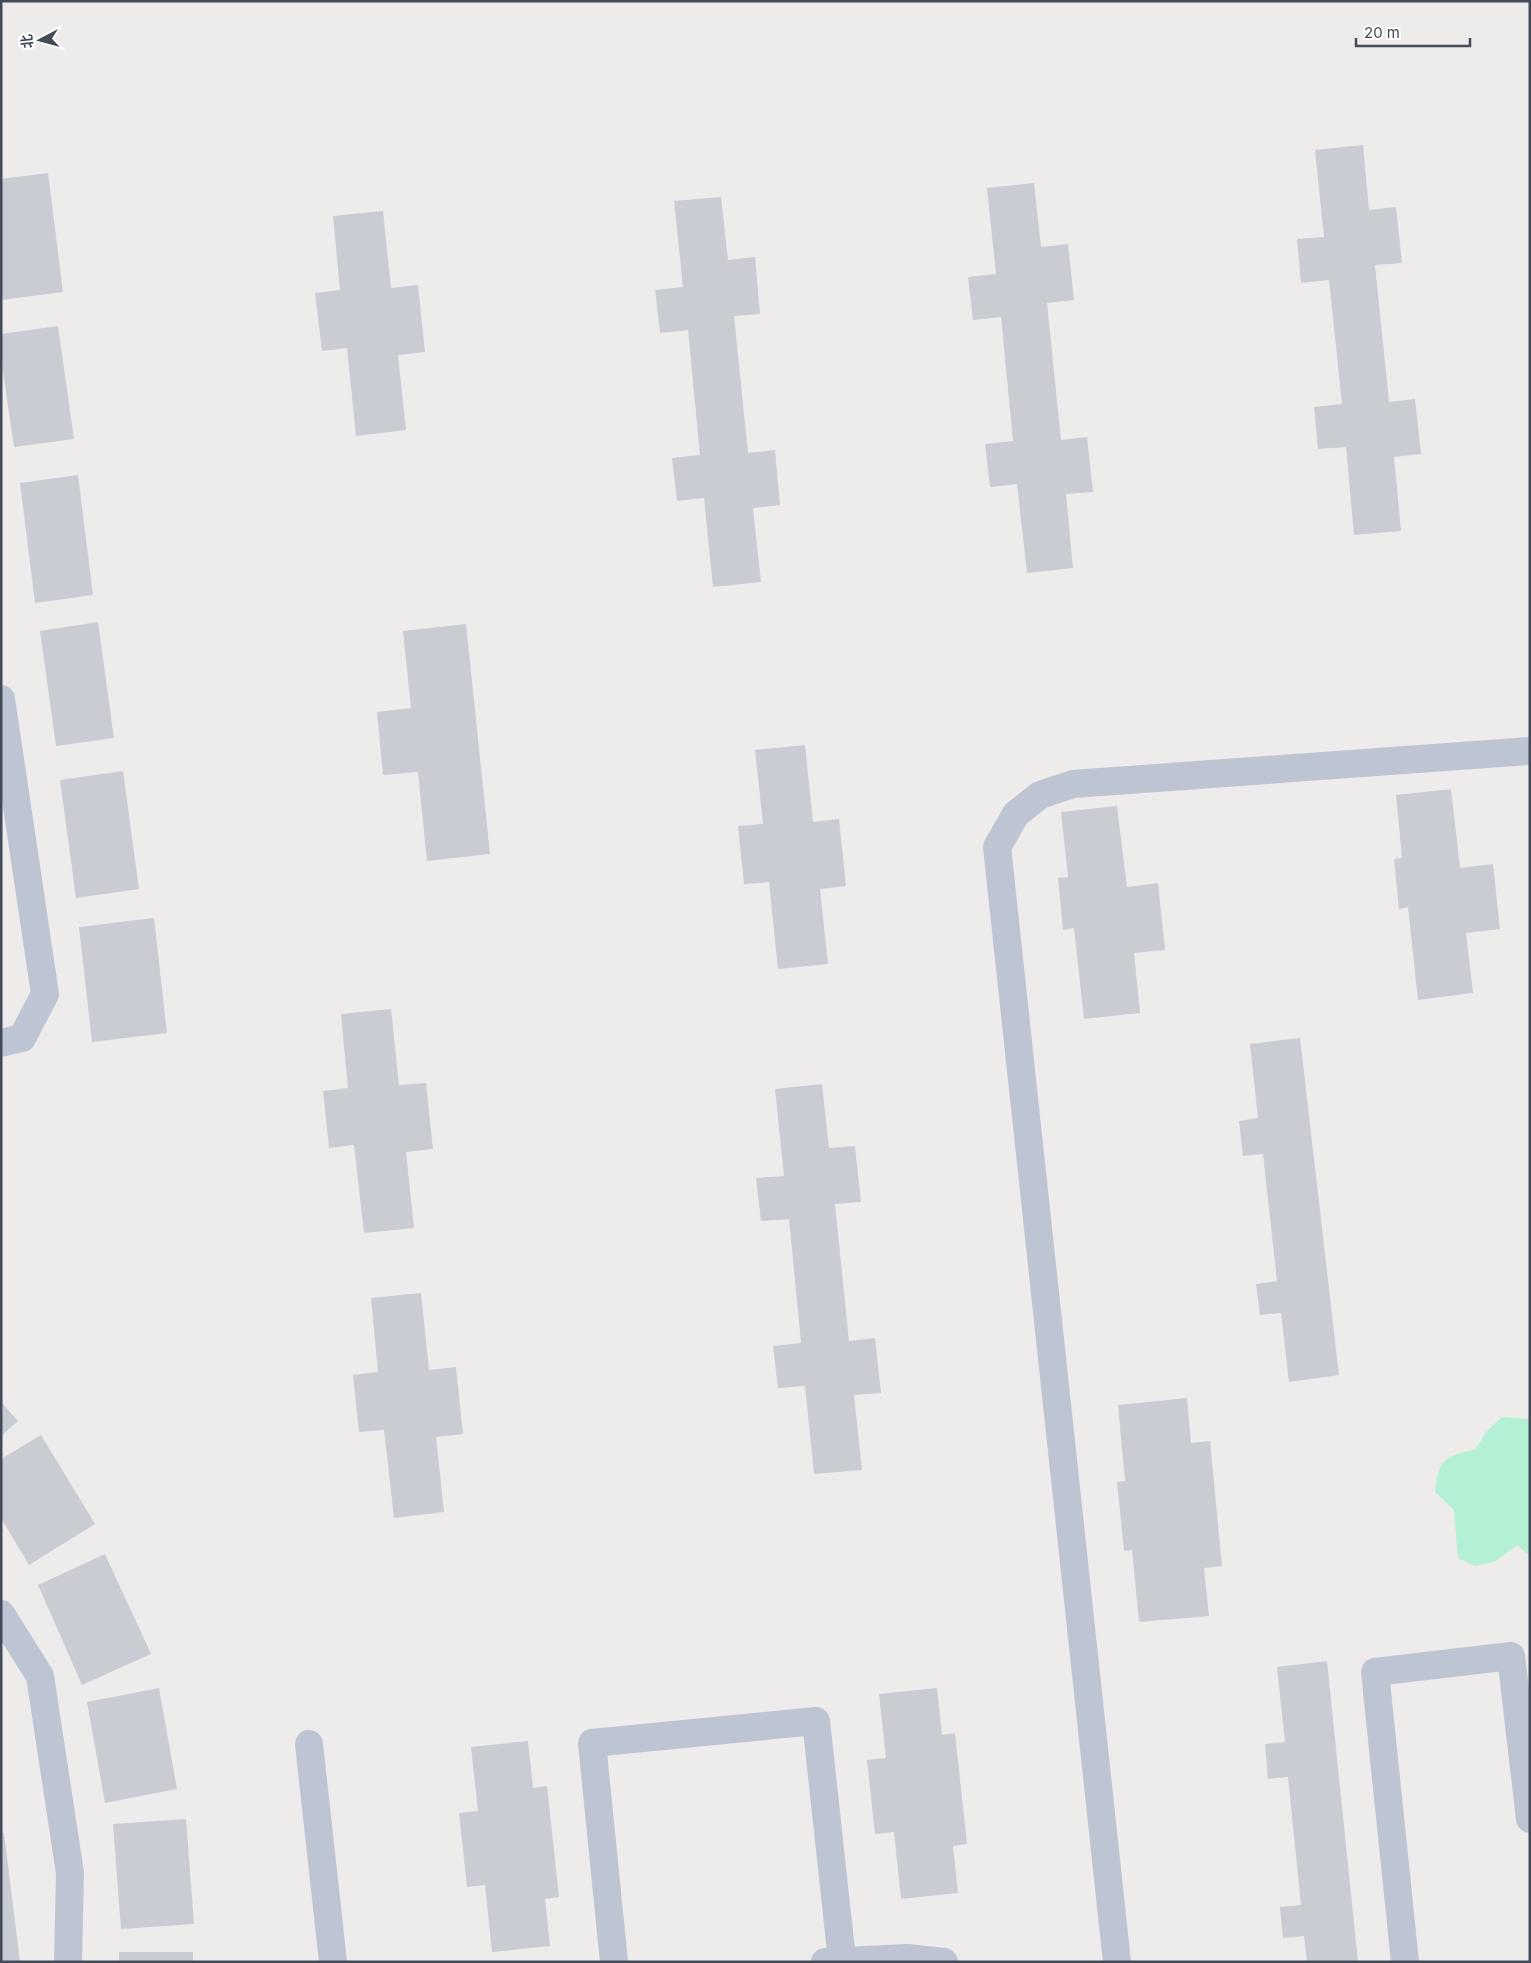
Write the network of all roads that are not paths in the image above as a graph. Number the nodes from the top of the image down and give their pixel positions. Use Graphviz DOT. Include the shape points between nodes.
graph roads {
  1 [pos="1,699"];
  2 [pos="1530,751"];
  3 [pos="1,1043"];
  4 [pos="1,1614"];
  5 [pos="309,1744"];
  6 [pos="1530,1819"];
  7 [pos="832,1961"];
  8 [pos="68,1962"];
  9 [pos="333,1962"];
  10 [pos="614,1962"];
  11 [pos="944,1962"];
  12 [pos="1117,1962"];
  13 [pos="1405,1962"];
  1 -- 3 [label="street" via="45,994 22,1038"];
  2 -- 12 [label="street" via="1073,784 1040,795 1016,814 997,847"];
  4 -- 8 [label="street" via="40,1676 70,1873"];
  5 -- 9 [label="street"];
  6 -- 13 [label="street" via="1511,1656 1375,1672"];
  7 -- 10 [label="street" via="816,1720 592,1743"];
  7 -- 11 [label="street" via="907,1958"];
}
